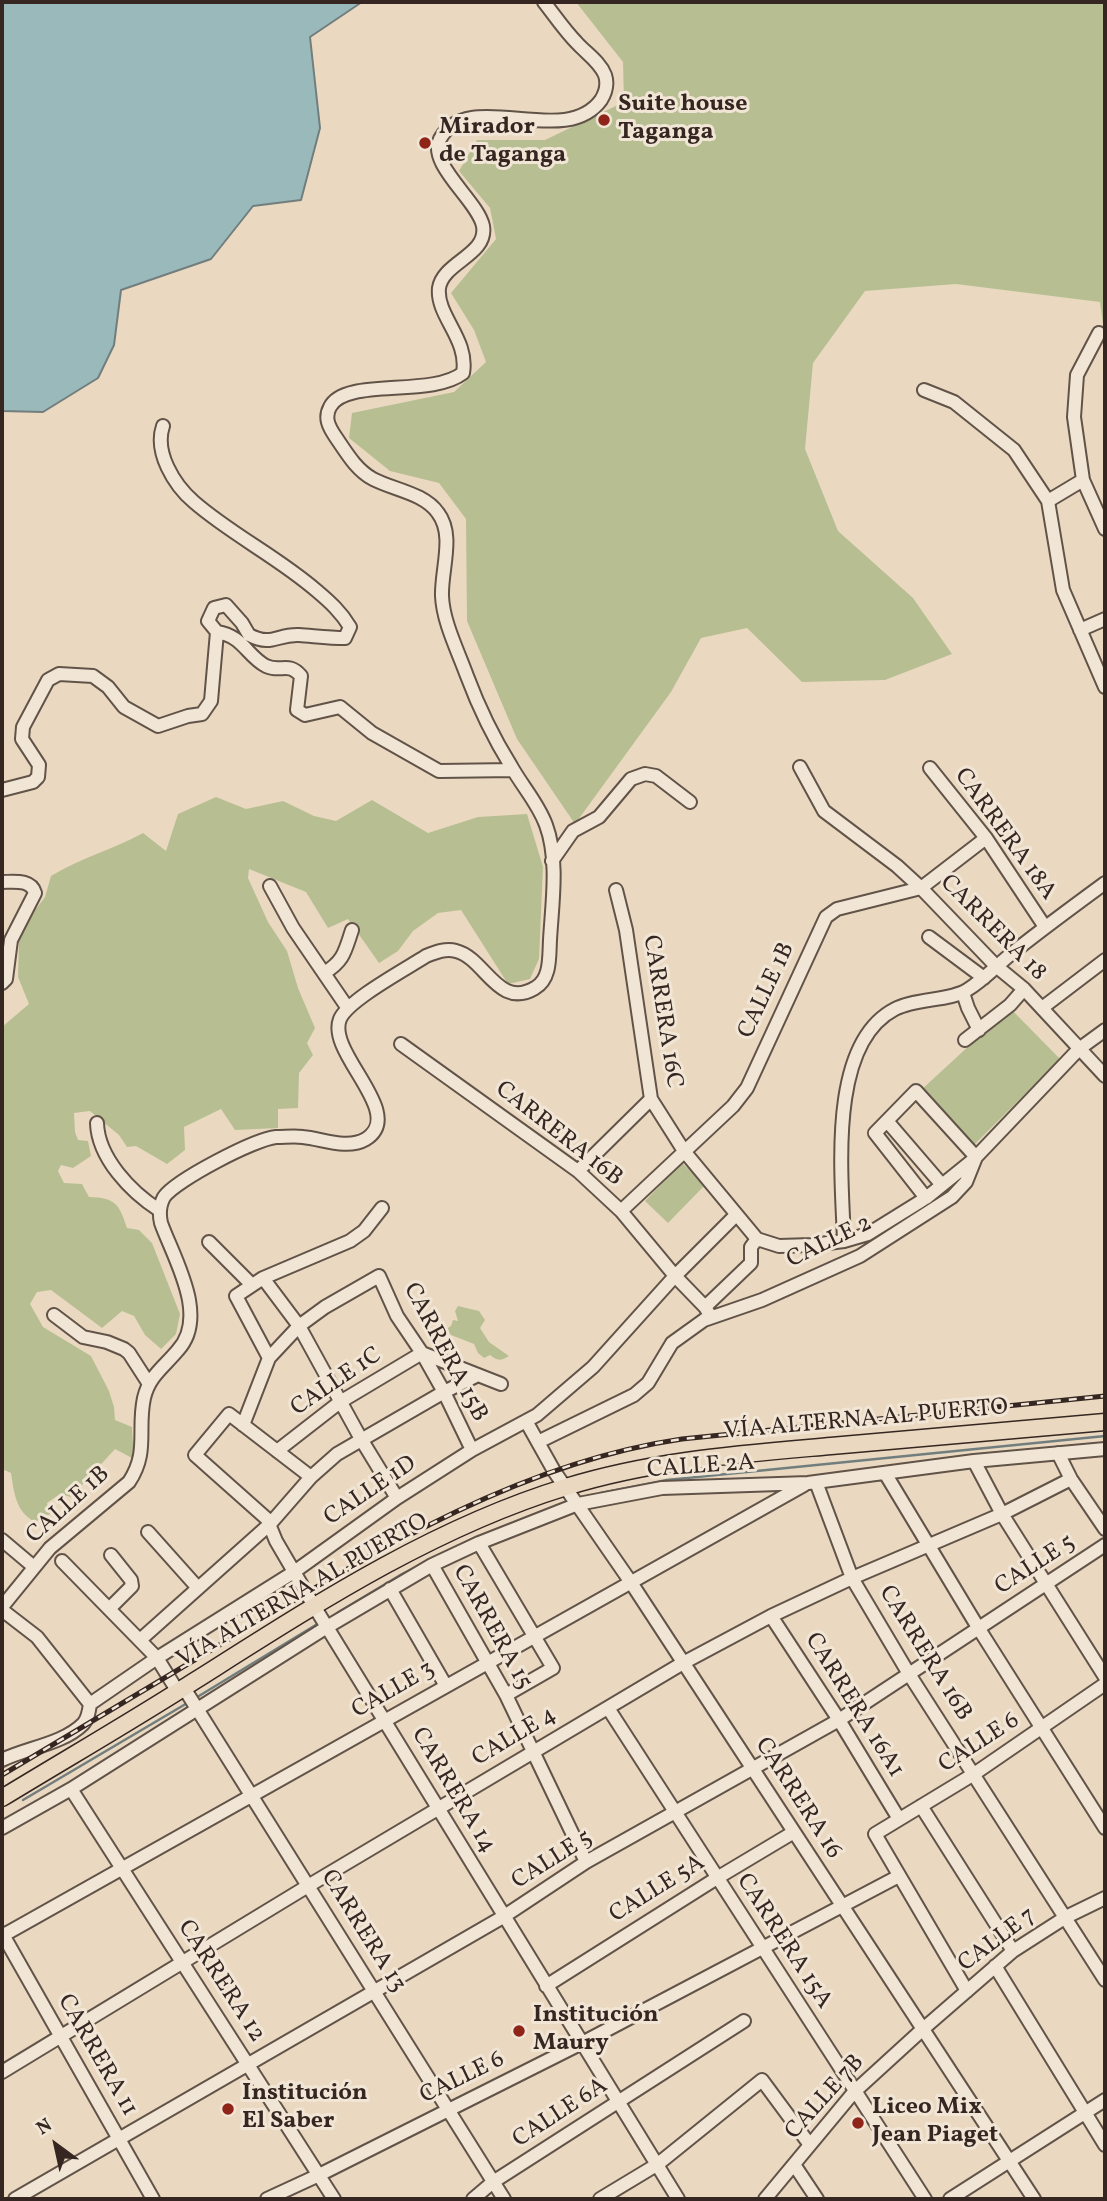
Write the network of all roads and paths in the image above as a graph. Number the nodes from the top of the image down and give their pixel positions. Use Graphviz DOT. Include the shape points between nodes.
graph roads {
  1 [pos="544,2"];
  2 [pos="1099,333"];
  3 [pos="924,390"];
  4 [pos="163,426"];
  5 [pos="1083,480"];
  6 [pos="1048,501"];
  7 [pos="1105,529"];
  8 [pos="1105,619"];
  9 [pos="1080,630"];
  10 [pos="217,632"];
  11 [pos="1105,687"];
  12 [pos="800,767"];
  13 [pos="930,768"];
  14 [pos="513,770"];
  15 [pos="2,790"];
  16 [pos="690,802"];
  17 [pos="986,838"];
  18 [pos="552,862"];
  19 [pos="2,882"];
  20 [pos="1105,883"];
  21 [pos="270,886"];
  22 [pos="921,888"];
  23 [pos="616,890"];
  24 [pos="1045,927"];
  25 [pos="352,930"];
  26 [pos="929,937"];
  27 [pos="1105,960"];
  28 [pos="996,965"];
  29 [pos="324,974"];
  30 [pos="984,978"];
  31 [pos="2,983"];
  32 [pos="1024,989"];
  33 [pos="963,993"];
  34 [pos="347,1007"];
  35 [pos="1042,1008"];
  36 [pos="979,1030"];
  37 [pos="1105,1030"];
  38 [pos="965,1040"];
  39 [pos="401,1044"];
  40 [pos="1079,1049"];
  41 [pos="1105,1076"];
  42 [pos="651,1099"];
  43 [pos="887,1121"];
  44 [pos="97,1123"];
  45 [pos="684,1151"];
  46 [pos="976,1157"];
  47 [pos="578,1171"];
  48 [pos="942,1185"];
  49 [pos="926,1198"];
  50 [pos="382,1208"];
  51 [pos="159,1210"];
  52 [pos="621,1211"];
  53 [pos="736,1215"];
  54 [pos="757,1239"];
  55 [pos="844,1241"];
  56 [pos="209,1242"];
  57 [pos="675,1276"];
  58 [pos="258,1282"];
  59 [pos="708,1312"];
  60 [pos="54,1315"];
  61 [pos="299,1326"];
  62 [pos="422,1353"];
  63 [pos="269,1358"];
  64 [pos="476,1376"];
  65 [pos="149,1384"];
  66 [pos="501,1384"];
  67 [pos="444,1392"];
  68 [pos="340,1402"];
  69 [pos="526,1421"];
  70 [pos="1105,1422"];
  71 [pos="243,1425"];
  72 [pos="361,1439"];
  73 [pos="538,1442"];
  74 [pos="1105,1449"];
  75 [pos="472,1450"];
  76 [pos="277,1451"];
  77 [pos="1058,1453"];
  78 [pos="974,1461"];
  79 [pos="885,1473"];
  80 [pos="311,1477"];
  81 [pos="1071,1479"];
  82 [pos="812,1482"];
  83 [pos="573,1497"];
  84 [pos="397,1498"];
  85 [pos="1002,1514"];
  86 [pos="270,1524"];
  87 [pos="1105,1529"];
  88 [pos="148,1532"];
  89 [pos="2,1539"];
  90 [pos="479,1543"];
  91 [pos="929,1545"];
  92 [pos="1105,1545"];
  93 [pos="111,1555"];
  94 [pos="62,1561"];
  95 [pos="432,1565"];
  96 [pos="34,1567"];
  97 [pos="294,1572"];
  98 [pos="852,1577"];
  99 [pos="630,1581"];
  100 [pos="1047,1585"];
  101 [pos="198,1588"];
  102 [pos="390,1590"];
  103 [pos="2,1609"];
  104 [pos="109,1609"];
  105 [pos="771,1616"];
  106 [pos="322,1618"];
  107 [pos="979,1629"];
  108 [pos="533,1636"];
  109 [pos="140,1640"];
  110 [pos="157,1658"];
  111 [pos="488,1661"];
  112 [pos="683,1663"];
  113 [pos="909,1674"];
  114 [pos="1105,1677"];
  115 [pos="1105,1684"];
  116 [pos="446,1686"];
  117 [pos="506,1695"];
  118 [pos="188,1699"];
  119 [pos="90,1704"];
  120 [pos="608,1707"];
  121 [pos="384,1720"];
  122 [pos="839,1720"];
  123 [pos="1042,1728"];
  124 [pos="533,1752"];
  125 [pos="2,1760"];
  126 [pos="752,1768"];
  127 [pos="974,1774"];
  128 [pos="71,1789"];
  129 [pos="252,1797"];
  130 [pos="2,1798"];
  131 [pos="921,1806"];
  132 [pos="438,1809"];
  133 [pos="675,1813"];
  134 [pos="899,1819"];
  135 [pos="2,1828"];
  136 [pos="1105,1828"];
  137 [pos="794,1832"];
  138 [pos="586,1862"];
  139 [pos="122,1869"];
  140 [pos="900,1876"];
  141 [pos="717,1878"];
  142 [pos="308,1886"];
  143 [pos="1105,1898"];
  144 [pos="843,1907"];
  145 [pos="503,1917"];
  146 [pos="1066,1917"];
  147 [pos="2,1935"];
  148 [pos="762,1948"];
  149 [pos="1013,1951"];
  150 [pos="183,1963"];
  151 [pos="995,1966"];
  152 [pos="1105,1980"];
  153 [pos="546,1986"];
  154 [pos="374,1991"];
  155 [pos="967,1991"];
  156 [pos="744,2021"];
  157 [pos="923,2029"];
  158 [pos="61,2036"];
  159 [pos="582,2043"];
  160 [pos="248,2064"];
  161 [pos="2,2072"];
  162 [pos="854,2092"];
  163 [pos="1105,2100"];
  164 [pos="620,2101"];
  165 [pos="449,2109"];
  166 [pos="1084,2113"];
  167 [pos="119,2138"];
  168 [pos="810,2144"];
  169 [pos="1105,2145"];
  170 [pos="1010,2162"];
  171 [pos="658,2164"];
  172 [pos="795,2166"];
  173 [pos="319,2175"];
  174 [pos="493,2182"];
  175 [pos="15,2199"];
  176 [pos="153,2199"];
  177 [pos="267,2199"];
  178 [pos="334,2199"];
  179 [pos="472,2199"];
  180 [pos="504,2199"];
  181 [pos="600,2199"];
  182 [pos="678,2199"];
  183 [pos="765,2199"];
  184 [pos="817,2199"];
  185 [pos="925,2199"];
  186 [pos="950,2199"];
  187 [pos="1034,2199"];
  1 -- 14 [label="street" via="604,73 605,94 585,114 571,119 482,116 452,126 439,140 443,165 483,224 484,236 477,246 439,285 439,299 462,346 463,373 433,386 353,392 333,402 327,417 360,470 417,497 440,514 446,540 444,613 479,707"];
  2 -- 5 [label="street" via="1077,375 1074,417"];
  3 -- 6 [label="street" via="954,402 1014,450"];
  4 -- 10 [label="street" via="163,454 176,482 193,502 295,572 342,614 350,627 345,638 297,635 265,641 249,635 226,605 214,608 208,621"];
  5 -- 6 [label="street"];
  5 -- 7 [label="street"];
  6 -- 9 [label="street" via="1063,590"];
  8 -- 9 [label="street"];
  9 -- 11 [label="street"];
  10 -- 14 [label="street" via="227,634 271,668 295,669 301,676 297,701 301,713 340,707 372,733 439,771"];
  10 -- 15 [label="street" via="211,701 202,714 158,726 124,707 93,676 69,673 48,680 23,727 22,739 39,765 38,778"];
  12 -- 22 [label="street, CARRERA 18" via="824,811"];
  13 -- 17 [label="street, CARRERA 18A"];
  14 -- 18 [label="street" via="546,825"];
  16 -- 18 [label="street" via="656,776 631,779 608,809 573,831"];
  17 -- 22 [label="street, CALLE 1B"];
  17 -- 24 [label="street, CARRERA 18A"];
  18 -- 34 [label="street" via="549,967 537,988 521,994 509,992 466,955 440,950"];
  19 -- 31 [label="street" via="29,884 35,893 11,940"];
  20 -- 24 [label="street"];
  21 -- 29 [label="street"];
  22 -- 28 [label="street, CARRERA 18"];
  22 -- 45 [label="street, CALLE 1B" via="837,909 826,917 747,1088"];
  23 -- 42 [label="street, CARRERA 16C"];
  24 -- 28 [label="street"];
  25 -- 29 [label="street" via="342,959"];
  26 -- 30 [label="street"];
  27 -- 35 [label="street"];
  28 -- 30 [label="street"];
  28 -- 32 [label="street, CARRERA 18"];
  29 -- 34 [label="street"];
  30 -- 33 [label="street"];
  32 -- 35 [label="street, CARRERA 18"];
  32 -- 36 [label="street"];
  33 -- 36 [label="street"];
  33 -- 55 [label="street" via="894,1009 878,1021 855,1054 845,1091"];
  34 -- 51 [label="street" via="338,1034 375,1102 374,1131 355,1143 300,1136 272,1138 181,1182 163,1198"];
  35 -- 40 [label="street, CARRERA 18"];
  36 -- 38 [label="street"];
  37 -- 40 [label="street, CALLE 2"];
  39 -- 47 [label="street, CARRERA 16B"];
  40 -- 41 [label="street, CARRERA 18"];
  40 -- 46 [label="street, CALLE 2"];
  42 -- 45 [label="street, CARRERA 16C"];
  42 -- 47 [label="street"];
  43 -- 46 [label="street" via="916,1091"];
  43 -- 48 [label="street"];
  43 -- 49 [label="street" via="875,1133"];
  44 -- 51 [label="street" via="99,1143 129,1189"];
  45 -- 52 [label="street, CALLE 1B"];
  45 -- 53 [label="street, CARRERA 16C"];
  46 -- 48 [label="street"];
  46 -- 59 [label="street, CALLE 2" via="966,1182 952,1197 860,1256 762,1300"];
  47 -- 52 [label="street, CARRERA 16B"];
  48 -- 49 [label="street"];
  49 -- 55 [label="street" via="884,1226"];
  50 -- 58 [label="street" via="350,1241"];
  51 -- 65 [label="street" via="191,1320 188,1337"];
  52 -- 57 [label="street, CARRERA 16B"];
  53 -- 54 [label="street, CARRERA 16C"];
  53 -- 57 [label="street, CALLE 1D"];
  54 -- 55 [label="street" via="779,1246"];
  54 -- 59 [label="street" via="751,1247 751,1263"];
  56 -- 58 [label="street"];
  57 -- 59 [label="street, CARRERA 16B"];
  57 -- 69 [label="street, CALLE 1D" via="593,1367"];
  58 -- 61 [label="street"];
  58 -- 63 [label="street" via="236,1296"];
  59 -- 73 [label="street, CALLE 2" via="672,1343 648,1383 634,1395"];
  60 -- 65 [label="street" via="83,1337 124,1349"];
  61 -- 62 [label="street, CARRERA 15B" via="379,1276 397,1316"];
  61 -- 63 [label="street"];
  61 -- 68 [label="street"];
  62 -- 64 [label="street"];
  62 -- 67 [label="street, CARRERA 15B"];
  62 -- 68 [label="street, CALLE 1C"];
  63 -- 71 [label="street"];
  64 -- 66 [label="street"];
  64 -- 67 [label="street, CALLE 1D"];
  65 -- 96 [label="street, CALLE 1B" via="138,1469"];
  67 -- 72 [label="street, CALLE 1D"];
  67 -- 75 [label="street, CARRERA 15B"];
  68 -- 72 [label="street"];
  68 -- 76 [label="street, CALLE 1C"];
  69 -- 73 [label="street, CARRERA 16"];
  69 -- 75 [label="street, CALLE 1D"];
  70 -- 83 [label="main road, VÍA ALTERNA AL PUERTO" via="650,1465"];
  71 -- 76 [label="street"];
  71 -- 86 [label="street, CARRERA 14" via="229,1414 195,1455"];
  72 -- 80 [label="street, CALLE 1D"];
  72 -- 84 [label="street"];
  73 -- 83 [label="street, CARRERA 16"];
  74 -- 77 [label="street, CALLE 2A"];
  75 -- 84 [label="street, CALLE 1D"];
  76 -- 80 [label="street"];
  77 -- 78 [label="street, CALLE 2A"];
  77 -- 81 [label="street"];
  78 -- 79 [label="street, CALLE 2A"];
  78 -- 85 [label="street"];
  79 -- 82 [label="street, CALLE 2A"];
  79 -- 91 [label="street"];
  80 -- 86 [label="street, CALLE 1D"];
  81 -- 85 [label="street, CALLE 4"];
  81 -- 87 [label="street"];
  82 -- 83 [label="street, CALLE 2A"];
  82 -- 98 [label="street, CARRERA 16B"];
  82 -- 99 [label="street, CALLE 3"];
  83 -- 90 [label="street, CALLE 2A"];
  83 -- 99 [label="street, CARRERA 16"];
  83 -- 106 [label="main road, VÍA ALTERNA AL PUERTO" via="498,1511 440,1537"];
  84 -- 97 [label="street, CALLE 1D"];
  85 -- 91 [label="street, CALLE 4"];
  85 -- 100 [label="street"];
  86 -- 97 [label="street, CARRERA 14"];
  86 -- 101 [label="street, CALLE 1D"];
  88 -- 101 [label="street"];
  89 -- 96 [label="street"];
  90 -- 95 [label="street, CALLE 2A"];
  90 -- 108 [label="street"];
  91 -- 98 [label="street, CALLE 4"];
  91 -- 107 [label="street"];
  92 -- 100 [label="street, CALLE 5"];
  93 -- 104 [label="street" via="132,1586"];
  94 -- 104 [label="street, CARRERA 13"];
  95 -- 102 [label="street, CALLE 2A"];
  95 -- 111 [label="street, CARRERA 15"];
  96 -- 103 [label="street, CALLE 1B"];
  97 -- 106 [label="street, CARRERA 14"];
  97 -- 110 [label="street, CALLE 1D"];
  98 -- 105 [label="street, CALLE 4"];
  98 -- 113 [label="street, CARRERA 16B"];
  99 -- 108 [label="street, CALLE 3"];
  99 -- 112 [label="street, CARRERA 16"];
  100 -- 107 [label="street, CALLE 5"];
  100 -- 114 [label="street"];
  101 -- 109 [label="street, CALLE 1D"];
  102 -- 106 [label="street, CALLE 2A"];
  102 -- 116 [label="street"];
  103 -- 119 [label="street" via="37,1637"];
  104 -- 109 [label="street, CARRERA 13"];
  105 -- 112 [label="street, CALLE 4"];
  105 -- 122 [label="street, CARRERA 16A1"];
  106 -- 118 [label="main road, VÍA ALTERNA AL PUERTO"];
  106 -- 118 [label="street, CALLE 2A" via="213,1698"];
  106 -- 121 [label="street, CARRERA 14"];
  107 -- 113 [label="street, CALLE 5"];
  107 -- 123 [label="street"];
  108 -- 111 [label="street, CALLE 3"];
  108 -- 117 [label="street" via="553,1668"];
  109 -- 110 [label="street, CARRERA 13"];
  110 -- 118 [label="street, CARRERA 13"];
  110 -- 119 [label="street, CALLE 1D"];
  111 -- 116 [label="street, CALLE 3"];
  111 -- 117 [label="street, CARRERA 15"];
  112 -- 120 [label="street, CALLE 4"];
  112 -- 126 [label="street, CARRERA 16"];
  113 -- 122 [label="street, CALLE 5"];
  113 -- 127 [label="street, CARRERA 16B"];
  115 -- 123 [label="street, CALLE 6"];
  116 -- 121 [label="street, CALLE 3"];
  117 -- 124 [label="street, CARRERA 15"];
  118 -- 128 [label="street, CALLE 2A"];
  118 -- 129 [label="street, CARRERA 13"];
  118 -- 130 [label="main road, VÍA ALTERNA AL PUERTO"];
  119 -- 125 [label="street, CALLE 1D" via="83,1724"];
  120 -- 124 [label="street, CALLE 4"];
  120 -- 133 [label="street, CARRERA 15A"];
  121 -- 129 [label="street, CALLE 3"];
  121 -- 132 [label="street, CARRERA 14"];
  122 -- 126 [label="street, CALLE 5"];
  122 -- 134 [label="street, CARRERA 16A1"];
  123 -- 127 [label="street, CALLE 6"];
  123 -- 136 [label="street"];
  124 -- 132 [label="street, CALLE 4"];
  124 -- 138 [label="street, CARRERA 15"];
  126 -- 133 [label="street, CALLE 5"];
  126 -- 137 [label="street, CARRERA 16"];
  127 -- 131 [label="street, CALLE 6"];
  127 -- 146 [label="street, CARRERA 16B"];
  128 -- 135 [label="street, CALLE 2A"];
  128 -- 139 [label="street, CARRERA 12"];
  129 -- 139 [label="street, CALLE 3"];
  129 -- 142 [label="street, CARRERA 13"];
  131 -- 134 [label="street, CALLE 6"];
  131 -- 149 [label="street"];
  132 -- 142 [label="street, CALLE 4"];
  132 -- 145 [label="street, CARRERA 14"];
  133 -- 138 [label="street, CALLE 5"];
  133 -- 141 [label="street, CARRERA 15A"];
  134 -- 140 [label="street, CALLE 6" via="875,1835"];
  137 -- 141 [label="street, CALLE 5A"];
  137 -- 144 [label="street, CARRERA 16"];
  138 -- 145 [label="street, CALLE 5"];
  139 -- 147 [label="street, CALLE 3"];
  139 -- 150 [label="street, CARRERA 12"];
  140 -- 144 [label="street, CALLE 6"];
  140 -- 155 [label="street"];
  141 -- 148 [label="street, CARRERA 15A"];
  141 -- 153 [label="street, CALLE 5A"];
  142 -- 150 [label="street, CALLE 4"];
  142 -- 154 [label="street, CARRERA 13"];
  143 -- 146 [label="street, CALLE 7"];
  144 -- 148 [label="street, CALLE 6"];
  144 -- 157 [label="street, CARRERA 16"];
  145 -- 153 [label="street, CARRERA 14"];
  145 -- 154 [label="street, CALLE 5"];
  146 -- 149 [label="street, CALLE 7"];
  146 -- 152 [label="street, CARRERA 16B"];
  147 -- 158 [label="street, CARRERA 11"];
  148 -- 159 [label="street, CALLE 6"];
  148 -- 162 [label="street, CARRERA 15A"];
  149 -- 151 [label="street, CALLE 7"];
  150 -- 158 [label="street, CALLE 4"];
  150 -- 160 [label="street, CARRERA 12"];
  151 -- 155 [label="street, CALLE 7"];
  151 -- 166 [label="street"];
  153 -- 159 [label="street, CARRERA 14"];
  154 -- 160 [label="street, CALLE 5"];
  154 -- 165 [label="street, CARRERA 13"];
  155 -- 157 [label="street, CALLE 7"];
  156 -- 164 [label="street, CALLE 6A"];
  157 -- 162 [label="street, CALLE 7B"];
  157 -- 170 [label="street, CARRERA 16"];
  158 -- 161 [label="street, CALLE 4"];
  158 -- 167 [label="street, CARRERA 11"];
  159 -- 164 [label="street, CARRERA 14"];
  159 -- 165 [label="street, CALLE 6"];
  160 -- 167 [label="street, CALLE 5"];
  160 -- 173 [label="street, CARRERA 12"];
  162 -- 168 [label="street, CALLE 7B"];
  162 -- 185 [label="street, CARRERA 15A"];
  163 -- 166 [label="street"];
  164 -- 171 [label="street, CARRERA 14"];
  164 -- 174 [label="street, CALLE 6A"];
  165 -- 173 [label="street, CALLE 6"];
  165 -- 174 [label="street, CARRERA 13"];
  166 -- 169 [label="street"];
  166 -- 170 [label="street"];
  167 -- 175 [label="street, CALLE 5"];
  167 -- 176 [label="street, CARRERA 11"];
  168 -- 171 [label="street" via="762,2080"];
  168 -- 172 [label="street, CALLE 7B"];
  170 -- 186 [label="street"];
  170 -- 187 [label="street, CARRERA 16"];
  171 -- 181 [label="street"];
  171 -- 182 [label="street, CARRERA 14"];
  172 -- 183 [label="street, CALLE 7B"];
  172 -- 184 [label="street"];
  173 -- 177 [label="street, CALLE 6"];
  173 -- 178 [label="street, CARRERA 12"];
  174 -- 179 [label="street, CALLE 6A"];
  174 -- 180 [label="street, CARRERA 13"];
}
